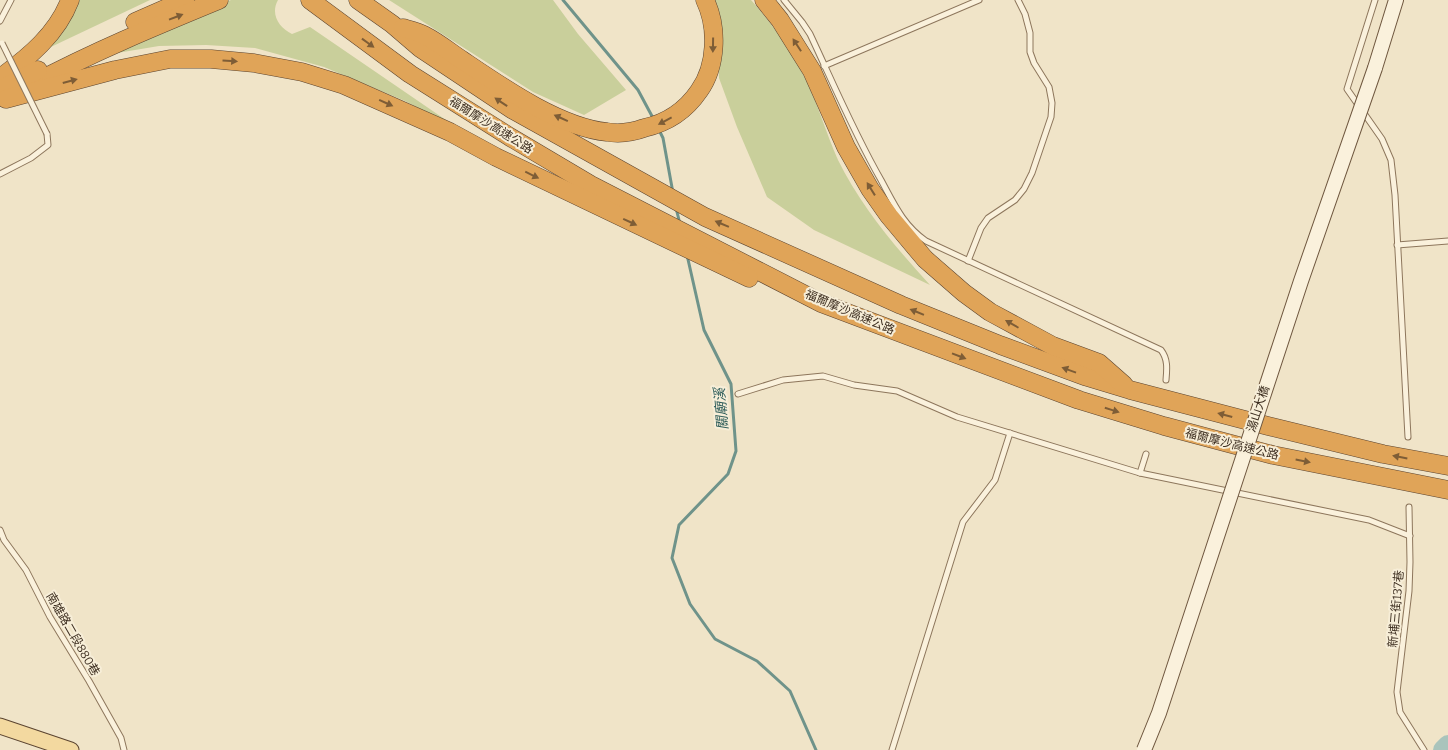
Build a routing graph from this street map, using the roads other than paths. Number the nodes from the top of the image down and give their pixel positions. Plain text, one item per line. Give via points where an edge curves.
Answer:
1 (11, 0) edge
2 (70, 0) edge
3 (185, 0) edge
4 (219, 0) edge
5 (310, 0) edge
6 (705, 0) edge
7 (764, 0) edge
8 (784, 0) edge
9 (979, 0) edge
10 (1018, 0) edge
11 (1375, 0) edge
12 (1396, 0) edge
13 (359, 1) edge
14 (0, 21) edge
15 (392, 24) junction
16 (1, 42) edge
17 (824, 66) junction
18 (0, 78) edge
19 (2, 97) edge
20 (0, 174) edge
21 (588, 193) junction
22 (1448, 241) edge
23 (1397, 245) junction
24 (968, 261) junction
25 (1166, 380) dead end
26 (1130, 390) junction
27 (738, 394) dead end
28 (1010, 433) junction
29 (1408, 437) dead end
30 (1146, 454) dead end
31 (1448, 466) edge
32 (1140, 473) junction
33 (1448, 490) edge
34 (1409, 507) dead end
35 (0, 530) edge
36 (1410, 536) junction
37 (0, 726) edge
38 (71, 750) edge
39 (124, 750) edge
40 (892, 750) edge
41 (1144, 750) edge
42 (1424, 750) edge

1 - 14 lane
2 - 18 highway via 48,37
3 - 19 highway via 79,48
19 -> 4 highway via 159,24
5 -> 21 highway, 福爾摩沙高速公路 via 410,74 510,137
6 -> 15 highway via 713,29 714,50 701,89 674,116 634,131 608,132 565,120 536,106 425,36
26 -> 7 highway via 1099,363 1053,346 990,312 925,259 870,189 846,146 812,71
8 - 17 lane via 810,34
9 - 17 lane
10 - 24 lane via 1030,33 1030,52 1049,87 1051,117 1024,189 1015,200 988,218
11 - 23 lane via 1347,89 1382,139 1391,160
12 - 41 street, 湯山大橋, bridge
13 - 15 highway, 福爾摩沙高速公路
26 -> 15 highway, 福爾摩沙高速公路 via 982,338 901,305 706,217 513,110 420,48
16 - 20 lane, bridge via 47,134 48,145
17 - 24 lane via 857,137 901,217 913,233
19 -> 21 highway via 170,59 254,63 302,72 344,85 450,132 496,157
21 -> 33 highway, 福爾摩沙高速公路 via 768,281 1079,400 1273,455
22 - 23 lane
23 - 29 lane
24 - 25 lane via 1161,350 1168,367
31 -> 26 highway, 福爾摩沙高速公路 via 1383,454
27 - 28 lane via 782,380 823,376 854,385 897,391 957,417
28 - 32 lane
28 - 40 lane via 995,480 963,522
30 - 32 lane
32 - 36 lane via 1369,520
34 - 36 lane, 新埔三街137巷
35 - 39 lane, 南雄路二段880巷 via 94,689 121,738
36 - 42 lane, 新埔三街137巷 via 1409,591 1397,692 1400,712
37 - 38 main road

